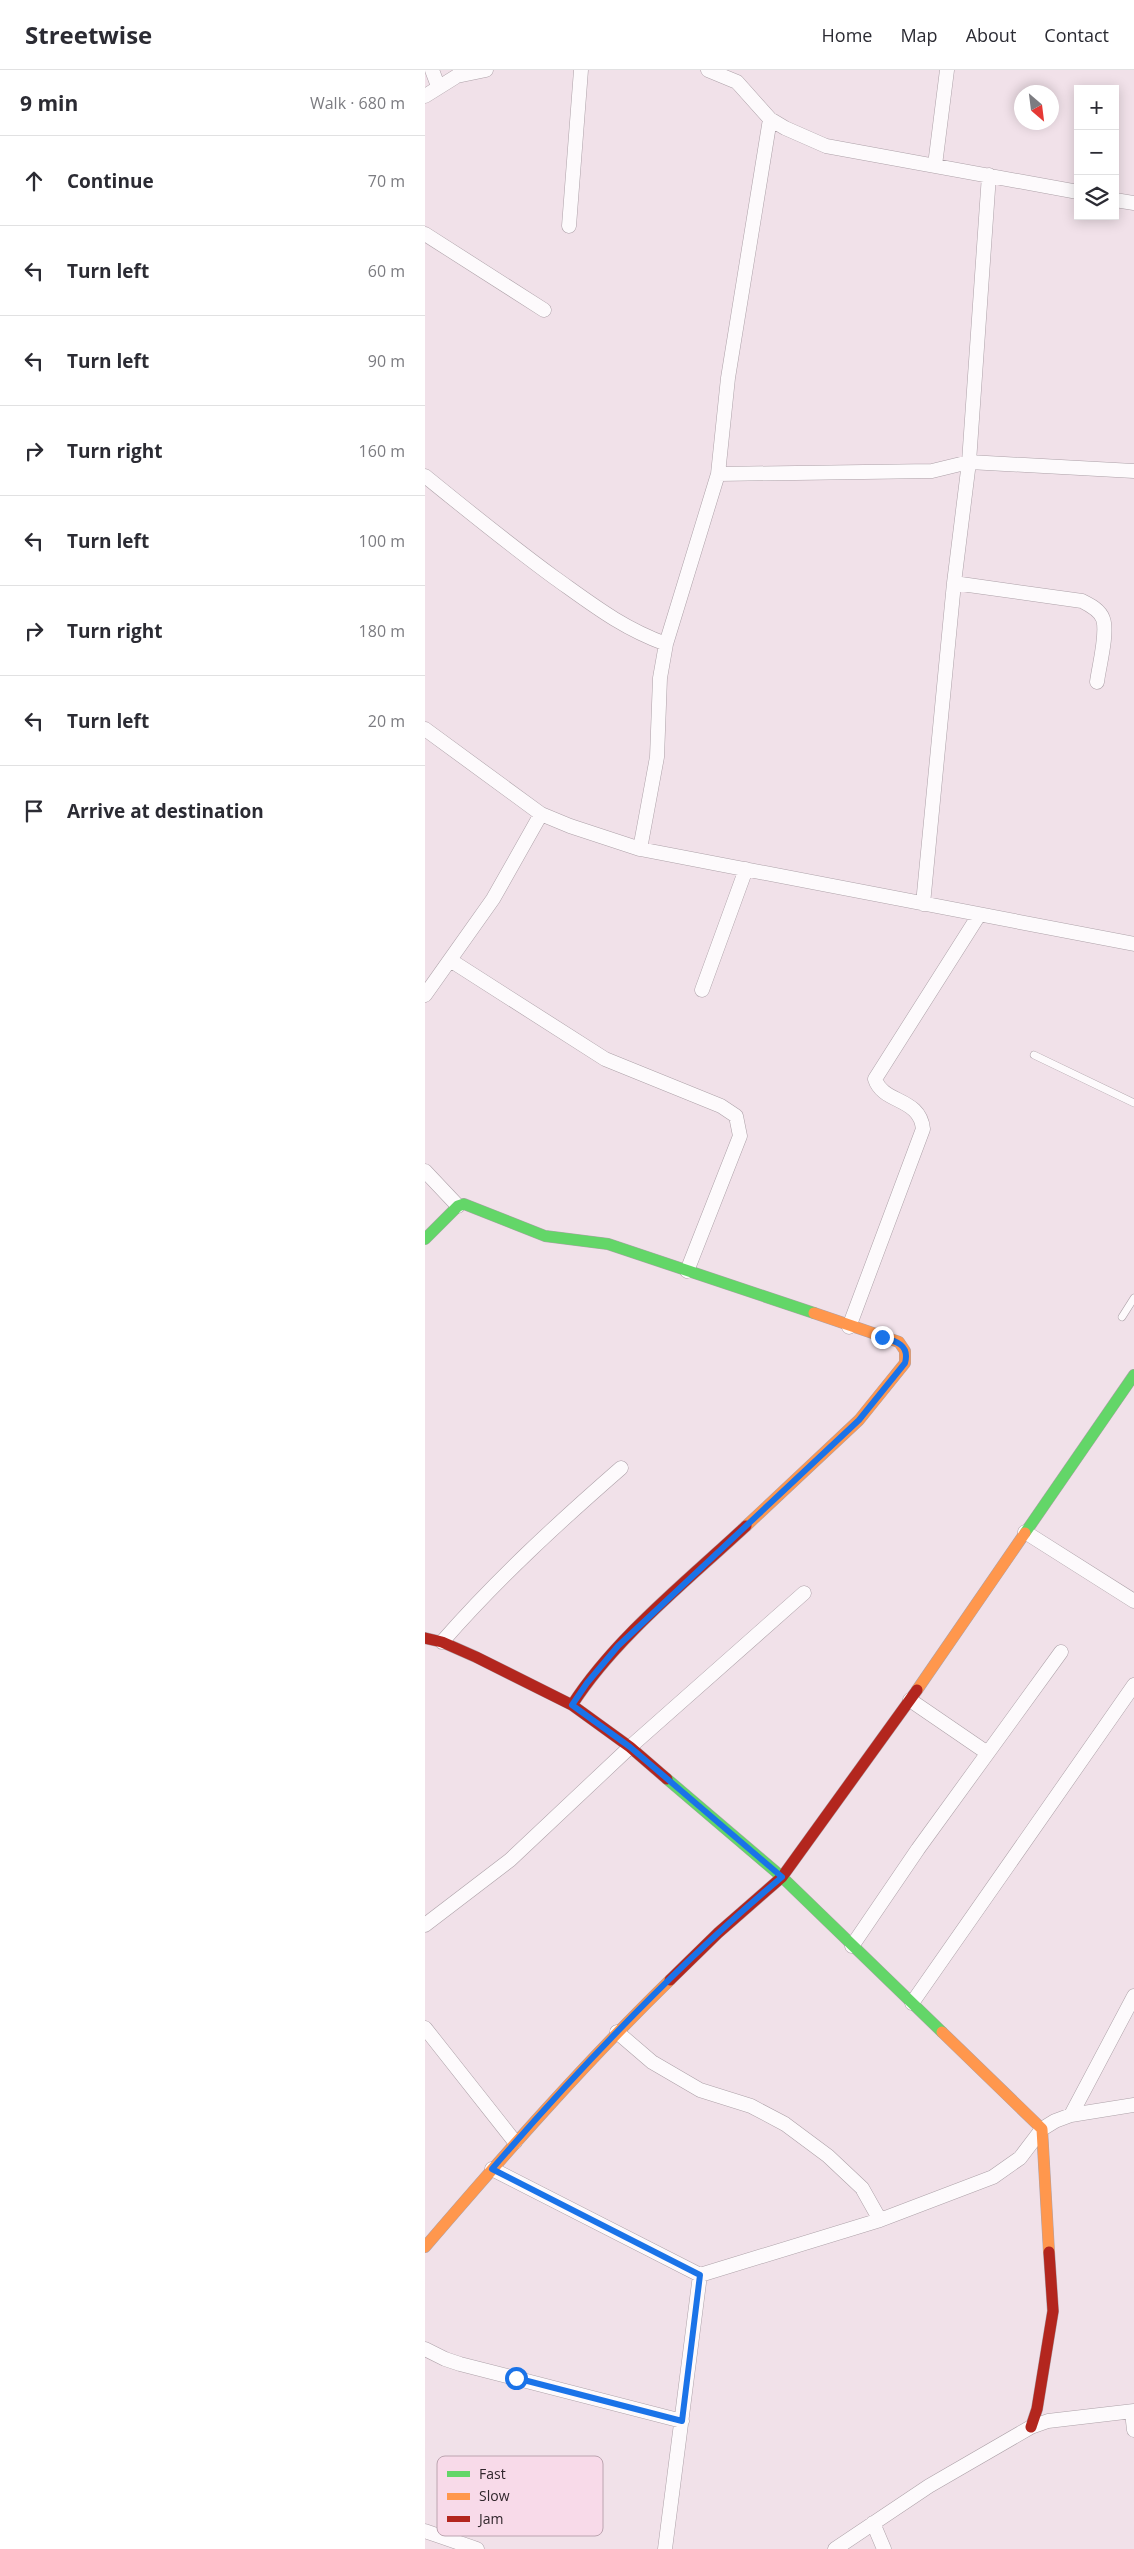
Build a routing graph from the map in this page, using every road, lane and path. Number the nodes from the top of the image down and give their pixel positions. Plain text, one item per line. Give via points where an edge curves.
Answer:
1 (432, 70) edge
2 (486, 70) edge
3 (581, 70) edge
4 (707, 70) edge
5 (947, 70) edge
6 (438, 86) junction
7 (425, 96) edge
8 (770, 119) junction
9 (935, 165) junction
10 (989, 175) junction
11 (1074, 191) edge
12 (1119, 201) edge
13 (1134, 204) edge
14 (569, 226) dead end
15 (425, 234) edge
16 (544, 310) dead end
17 (969, 462) junction
18 (1134, 471) edge
19 (718, 474) junction
20 (425, 476) edge
21 (954, 583) junction
22 (666, 644) junction
23 (1097, 682) dead end
24 (425, 729) edge
25 (541, 814) junction
26 (640, 849) junction
27 (746, 869) junction
28 (923, 904) junction
29 (979, 915) junction
30 (1134, 944) edge
31 (450, 960) junction
32 (702, 990) dead end
33 (425, 995) edge
34 (1035, 1055) dead end
35 (1134, 1103) edge
36 (425, 1171) edge
37 (458, 1206) junction
38 (425, 1239) edge
39 (687, 1271) junction
40 (1134, 1298) edge
41 (1122, 1317) dead end
42 (849, 1327) junction
43 (1134, 1375) edge
44 (621, 1468) dead end
45 (1025, 1532) junction
46 (804, 1593) dead end
47 (1134, 1601) edge
48 (425, 1638) edge
49 (442, 1642) junction
50 (1061, 1652) dead end
51 (1134, 1684) edge
52 (910, 1700) junction
53 (572, 1705) junction
54 (630, 1747) junction
55 (986, 1752) junction
56 (782, 1877) junction
57 (425, 1925) edge
58 (853, 1946) junction
59 (1134, 1996) edge
60 (912, 2003) junction
61 (425, 2028) edge
62 (617, 2032) junction
63 (1134, 2105) edge
64 (1071, 2114) junction
65 (1042, 2129) junction
66 (515, 2142) junction
67 (492, 2169) junction
68 (879, 2220) junction
69 (425, 2247) edge
70 (700, 2275) junction
71 (425, 2348) edge
72 (1133, 2412) edge
73 (682, 2421) junction
74 (1031, 2427) junction
75 (1134, 2430) edge
76 (873, 2523) junction
77 (425, 2531) edge
78 (437, 2535) edge
79 (439, 2536) edge
80 (477, 2549) edge
81 (665, 2549) edge
82 (835, 2549) edge
83 (884, 2549) edge

1 - 6 street
2 - 6 street via 457,76
3 - 14 street
4 - 8 street via 737,82
5 - 9 street
6 - 7 street
8 - 9 street via 825,146
8 - 19 street via 728,378
9 - 10 street
10 - 11 street
10 - 17 street
12 - 13 street
15 - 16 street
17 - 18 street
17 - 19 street via 931,470
17 - 21 street
19 - 22 street
20 - 22 street via 494,532 611,618 635,633
21 - 23 street via 1082,601 1095,608 1103,619 1104,632
21 - 28 street
22 - 26 street via 660,678 657,757
24 - 25 street
25 - 26 street
25 - 31 street via 493,899
26 - 27 street
27 - 28 street
27 - 32 street
28 - 29 street
29 - 30 street
29 - 42 street via 875,1079 880,1088 916,1111 922,1119 923,1129
31 - 33 street
31 - 39 street via 605,1060 721,1106 736,1116 740,1136
34 - 35 lane
36 - 37 street
37 - 38 street
37 - 39 street via 464,1204 545,1236 608,1244
39 - 42 street
40 - 41 lane
42 - 53 street via 899,1342 905,1348 905,1363 859,1420 618,1646
43 - 45 street
44 - 49 street via 529,1550
45 - 47 street
45 - 52 street
46 - 54 street
48 - 49 street
49 - 53 street
50 - 55 street
51 - 60 street
52 - 55 street
52 - 56 street
53 - 54 street
54 - 56 street
54 - 57 street via 510,1860
55 - 58 street
56 - 58 street
56 - 62 street via 718,1933
58 - 60 street
59 - 64 street
60 - 65 street
61 - 66 street
62 - 66 street
62 - 68 street via 652,2062 700,2090 751,2106 785,2124 828,2156 861,2188
63 - 64 street
64 - 65 street
65 - 68 street via 1020,2158 993,2177
65 - 74 street via 1053,2311 1037,2409
66 - 67 street
67 - 69 street
67 - 70 street
68 - 70 street
70 - 73 street
71 - 73 street via 460,2364
72 - 74 street via 1048,2421
72 - 75 street
73 - 81 street
74 - 76 street via 929,2486
76 - 82 street
76 - 83 street
77 - 78 street
79 - 80 street

